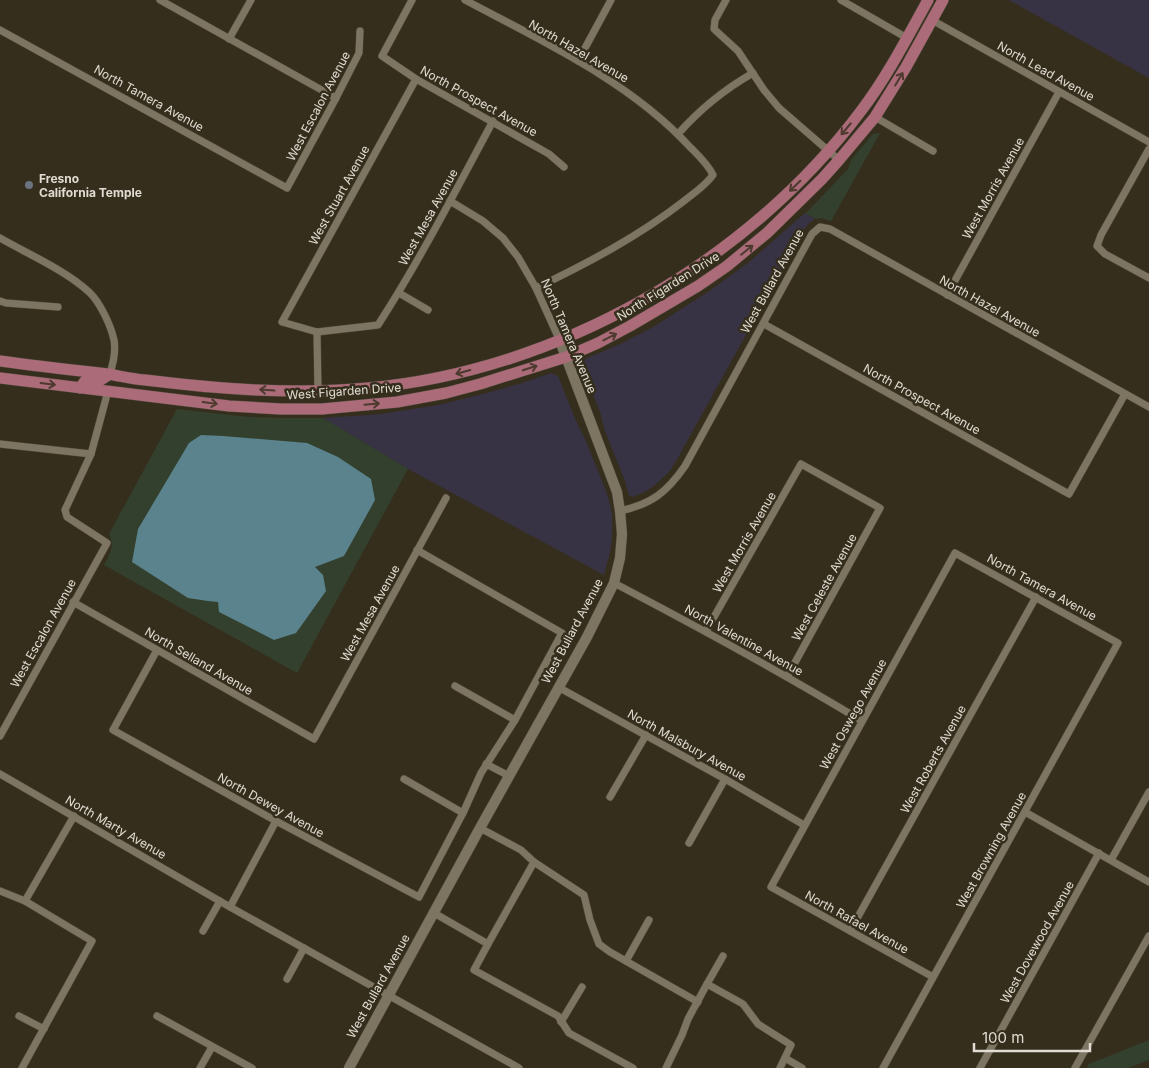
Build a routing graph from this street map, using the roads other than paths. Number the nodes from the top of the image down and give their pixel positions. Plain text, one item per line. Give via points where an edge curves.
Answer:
1 (160, 0) edge
2 (251, 0) edge
3 (412, 0) edge
4 (465, 0) edge
5 (611, 0) edge
6 (726, 0) edge
7 (841, 0) edge
8 (928, 0) edge
9 (943, 0) edge
10 (932, 20) junction
11 (0, 30) edge
12 (360, 31) dead end
13 (907, 38) junction
14 (229, 39) junction
15 (578, 61) junction
16 (753, 73) junction
17 (416, 79) junction
18 (881, 82) junction
19 (1059, 92) junction
20 (336, 98) junction
21 (875, 116) junction
22 (493, 121) junction
23 (678, 134) junction
24 (1149, 142) edge
25 (1149, 148) edge
26 (828, 150) junction
27 (933, 150) dead end
28 (839, 160) junction
29 (564, 167) dead end
30 (287, 188) joint
31 (450, 201) junction
32 (820, 227) joint
33 (0, 238) edge
34 (1149, 278) edge
35 (536, 288) junction
36 (399, 293) junction
37 (947, 295) junction
38 (0, 301) edge
39 (58, 307) dead end
40 (428, 310) dead end
41 (764, 324) junction
42 (317, 332) junction
43 (560, 341) junction
44 (566, 357) junction
45 (0, 361) edge
46 (110, 374) junction
47 (0, 378) edge
48 (144, 380) junction
49 (80, 388) junction
50 (318, 390) junction
51 (108, 391) junction
52 (1125, 394) junction
53 (1149, 407) edge
54 (0, 444) edge
55 (91, 454) junction
56 (801, 464) joint
57 (446, 498) dead end
58 (620, 511) junction
59 (417, 550) junction
60 (955, 553) joint
61 (614, 583) junction
62 (1036, 597) junction
63 (73, 602) junction
64 (706, 631) junction
65 (1118, 643) joint
66 (157, 650) junction
67 (788, 677) junction
68 (455, 686) dead end
69 (558, 687) junction
70 (515, 720) junction
71 (862, 721) junction
72 (646, 735) junction
73 (0, 736) edge
74 (314, 739) joint
75 (486, 764) junction
76 (0, 774) edge
77 (509, 776) junction
78 (404, 779) dead end
79 (725, 779) junction
80 (1149, 792) edge
81 (610, 797) dead end
82 (463, 812) junction
83 (1025, 812) junction
84 (74, 816) junction
85 (276, 821) junction
86 (804, 825) junction
87 (480, 828) junction
88 (689, 843) dead end
89 (1099, 853) junction
90 (1111, 860) junction
91 (534, 862) junction
92 (1149, 882) edge
93 (771, 886) joint
94 (0, 891) edge
95 (419, 897) joint
96 (25, 901) junction
97 (220, 901) junction
98 (230, 906) junction
99 (434, 912) junction
100 (649, 920) dead end
101 (850, 931) junction
102 (203, 932) dead end
103 (1149, 936) edge
104 (488, 944) junction
105 (304, 948) junction
106 (723, 956) dead end
107 (626, 961) junction
108 (933, 977) junction
109 (287, 979) dead end
110 (707, 984) junction
111 (582, 987) dead end
112 (388, 995) junction
113 (698, 1002) junction
114 (19, 1016) dead end
115 (157, 1016) dead end
116 (562, 1022) junction
117 (44, 1029) junction
118 (212, 1047) junction
119 (785, 1058) junction
120 (22, 1068) edge
121 (200, 1068) edge
122 (252, 1068) edge
123 (348, 1068) edge
124 (519, 1068) edge
125 (633, 1068) edge
126 (666, 1068) edge
127 (780, 1068) edge
128 (802, 1068) edge
129 (883, 1068) edge
130 (980, 1068) edge
131 (1075, 1068) edge

1 - 14 street
2 - 14 street
3 - 17 street, North Prospect Avenue via 382,56
4 - 15 street, North Hazel Avenue
5 - 15 street
6 - 16 street via 715,20 714,29 738,51
7 - 13 street
8 - 13 main road
9 - 10 main road
10 - 19 street, North Lead Avenue
21 -> 10 main road
11 - 30 street, North Tamera Avenue
12 - 20 street, West Escalon Avenue via 360,53
13 - 18 main road
14 - 20 street
15 - 23 street, North Hazel Avenue via 632,96
16 - 23 street via 711,101
16 - 26 street via 779,108
17 - 22 street, North Prospect Avenue
17 - 42 street, West Stuart Avenue via 282,322
18 - 21 main road via 882,91 874,106
18 -> 26 main road
19 - 24 street, North Lead Avenue
19 - 37 street, West Morris Avenue
20 - 30 street, West Escalon Avenue
21 - 27 street
21 - 28 main road
22 - 29 street, North Prospect Avenue via 549,154
22 - 31 street, West Mesa Avenue
23 - 35 street, North Hazel Avenue via 710,168 713,176 707,183 671,212 625,241
25 - 34 street via 1097,246 1105,254
26 - 28 street
26 -> 43 main road, North Figarden Drive via 771,209 737,238 638,304
44 -> 28 main road, North Figarden Drive via 630,326 727,266 767,233
31 - 35 street, North Tamera Avenue via 503,238
31 - 36 street, West Mesa Avenue
32 - 37 street, North Hazel Avenue via 830,228
32 - 41 street, West Bullard Avenue via 812,234
33 - 46 street via 71,278 91,294 107,318 114,340
35 - 43 street, North Tamera Avenue
36 - 40 street
36 - 42 street, West Mesa Avenue via 378,325
37 - 52 street, North Hazel Avenue
38 - 39 street
41 - 52 street, North Prospect Avenue via 1069,494
41 - 58 street, West Bullard Avenue via 674,482 647,503
42 - 50 street
43 - 44 street, North Tamera Avenue
43 -> 50 main road, West Figarden Drive via 456,374 408,384
51 -> 44 main road, West Figarden Drive via 229,406 322,409 397,402 446,393
44 - 58 street, North Tamera Avenue via 617,492
45 - 46 main road, West Figarden Drive
46 - 48 main road, West Figarden Drive
46 - 49 main road via 99,381 85,381
47 -> 49 main road, West Figarden Drive
50 -> 48 main road, West Figarden Drive via 275,391
48 - 51 main road via 116,384
49 - 51 main road, West Figarden Drive
51 - 55 street
52 - 53 street, North Hazel Avenue
54 - 55 street
55 - 63 street, West Escalon Avenue via 65,510 66,517 107,543
56 - 64 street, West Morris Avenue
56 - 67 street, West Celeste Avenue via 880,508
57 - 59 street, West Mesa Avenue
58 - 61 street, West Bullard Avenue via 622,534
59 - 70 street, West Bullard Avenue via 562,633
59 - 74 street, West Mesa Avenue
60 - 62 street, North Tamera Avenue
60 - 71 street, West Oswego Avenue
61 - 64 street, North Valentine Avenue
61 - 69 street, West Bullard Avenue
62 - 65 street, North Tamera Avenue
62 - 101 street, West Roberts Avenue
63 - 66 street, North Selland Avenue
63 - 73 street, West Escalon Avenue
64 - 67 street, North Valentine Avenue
65 - 83 street, West Browning Avenue
66 - 74 street, North Selland Avenue
66 - 85 street, North Dewey Avenue via 113,730
67 - 71 street, North Valentine Avenue
68 - 70 street
69 - 72 street, North Malsbury Avenue
69 - 77 street, West Bullard Avenue
70 - 75 street, West Bullard Avenue
71 - 86 street, West Oswego Avenue
72 - 79 street, North Malsbury Avenue
72 - 81 street
75 - 77 street
75 - 82 street, West Bullard Avenue
76 - 84 street, North Marty Avenue
77 - 87 street, West Bullard Avenue
78 - 82 street
79 - 86 street, North Malsbury Avenue
79 - 88 street
80 - 90 street
82 - 95 street, West Bullard Avenue
83 - 89 street
83 - 108 street, West Browning Avenue
84 - 96 street
84 - 97 street, North Marty Avenue
85 - 95 street, North Dewey Avenue
85 - 98 street
86 - 93 street, West Oswego Avenue
87 - 91 street via 521,850
87 - 99 street, West Bullard Avenue
89 - 90 street
89 - 130 street, West Dovewood Avenue
90 - 92 street
91 - 104 street
91 - 107 street via 584,895 599,944
93 - 101 street, North Rafael Avenue
94 - 96 street
96 - 117 street via 92,941
97 - 98 street, North Marty Avenue
97 - 102 street
98 - 105 street, North Marty Avenue
99 - 104 street
99 - 112 street, West Bullard Avenue
100 - 107 street
101 - 108 street, North Rafael Avenue
103 - 131 street
104 - 116 street via 474,970 558,1016
105 - 109 street
105 - 112 street, North Marty Avenue
106 - 110 street
107 - 113 street
108 - 129 street, West Browning Avenue
110 - 113 street
110 - 119 street via 743,1004 758,1024 791,1045
111 - 116 street
112 - 123 street, West Bullard Avenue
112 - 124 street, North Marty Avenue
113 - 126 street
114 - 117 street
115 - 118 street
116 - 125 street via 569,1032
117 - 120 street
118 - 121 street
118 - 122 street
119 - 127 street
119 - 128 street

